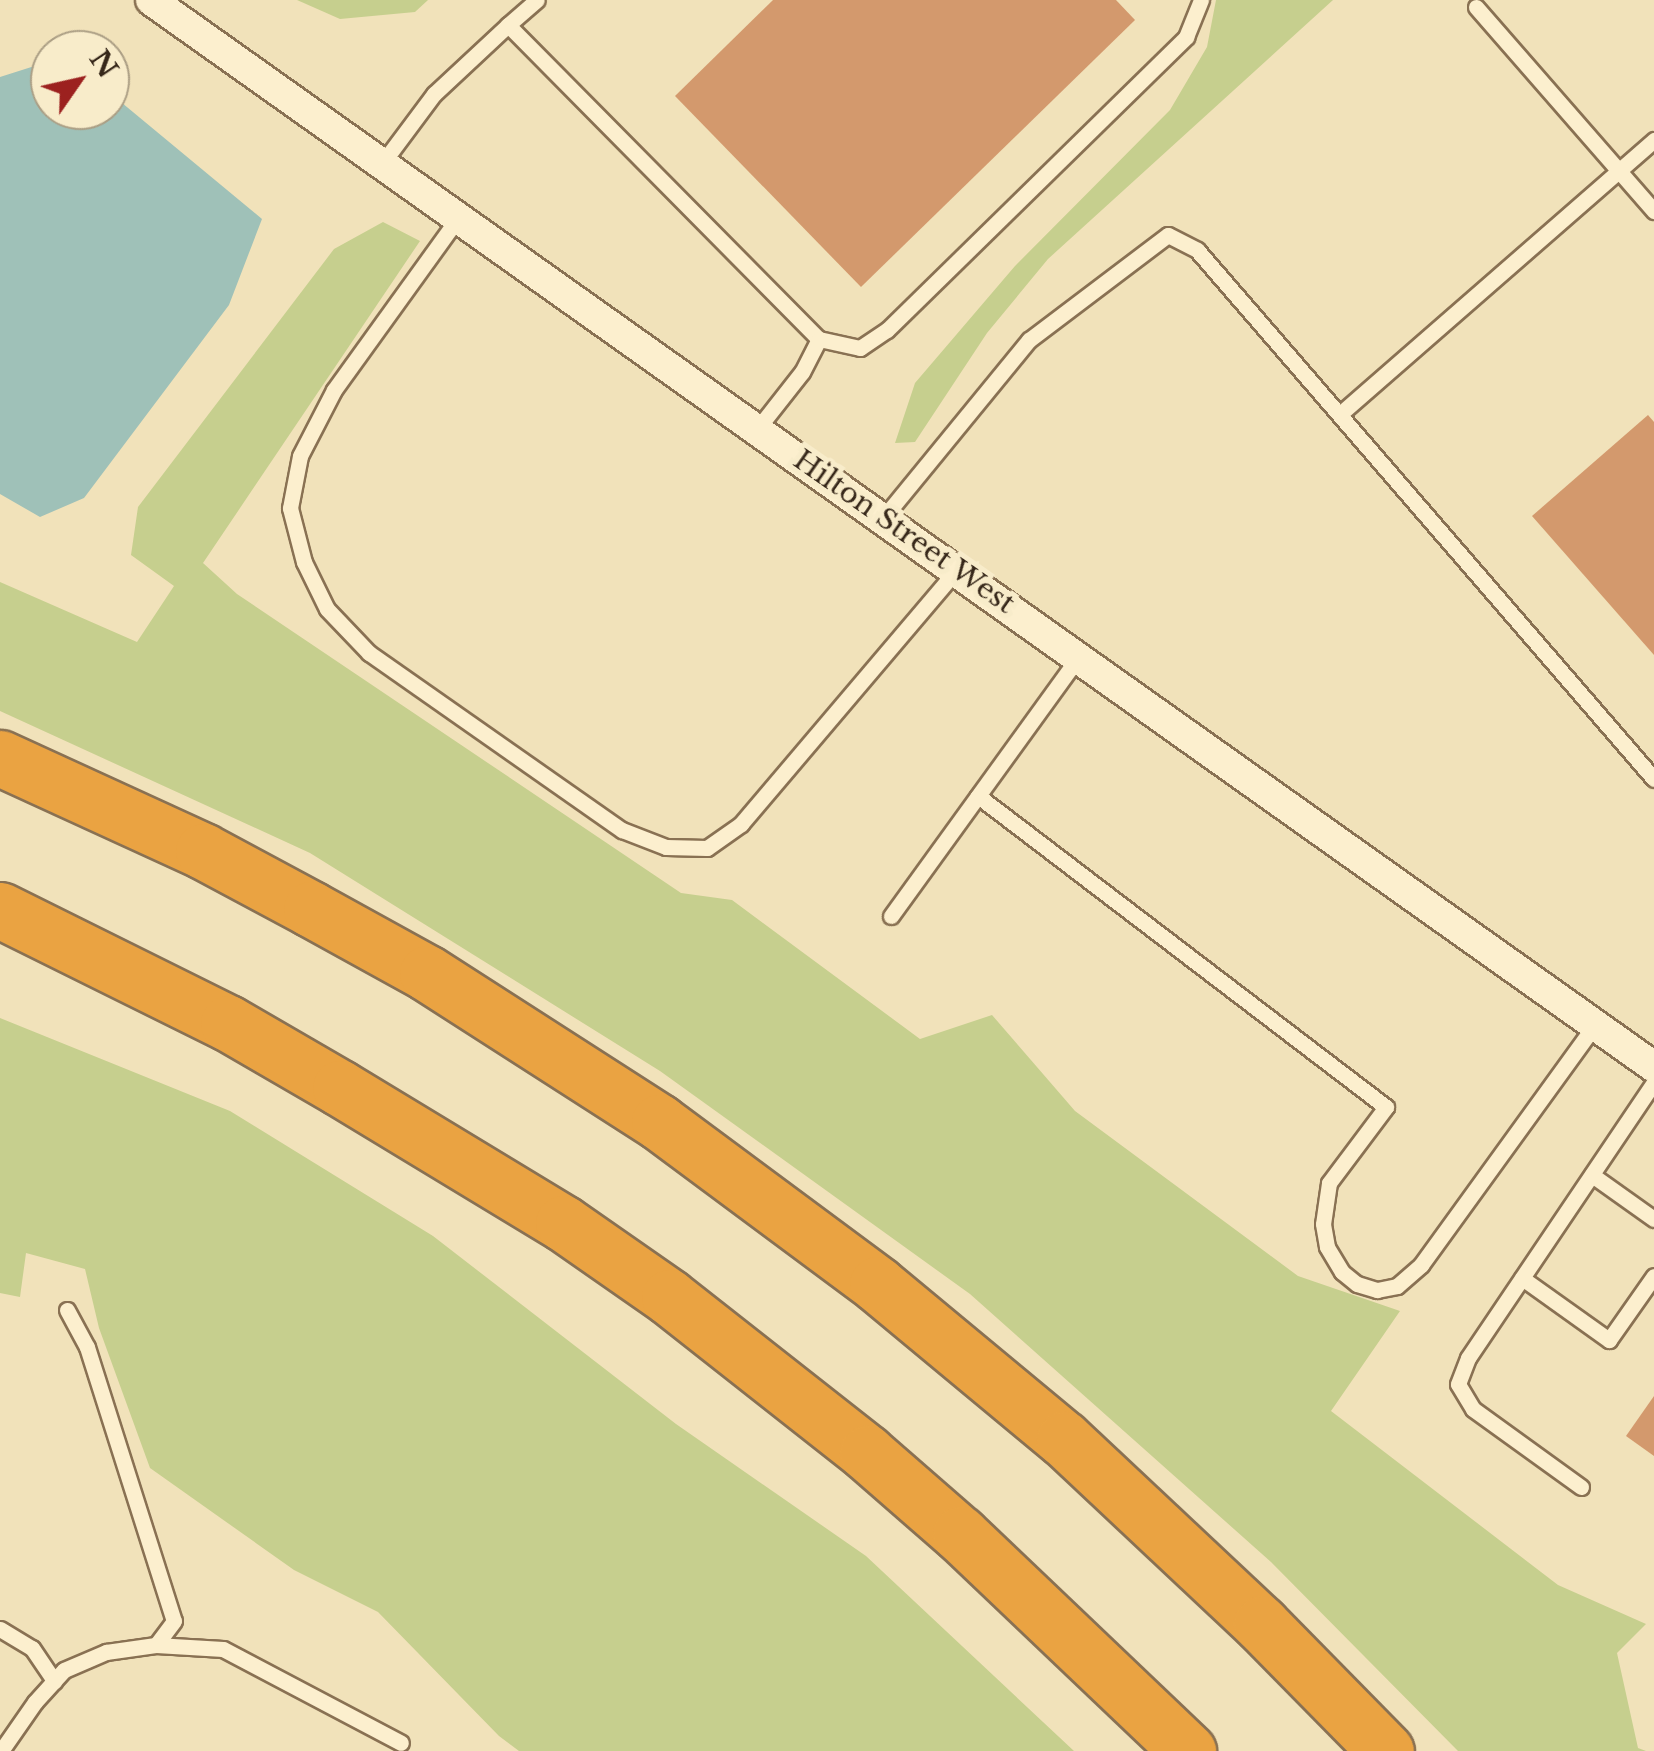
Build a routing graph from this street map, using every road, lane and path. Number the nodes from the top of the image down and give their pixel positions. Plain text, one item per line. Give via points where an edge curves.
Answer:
1 (151, 0) edge
2 (538, 0) edge
3 (1200, 0) edge
4 (1476, 7) dead end
5 (508, 26) junction
6 (1654, 140) edge
7 (381, 165) junction
8 (1619, 171) junction
9 (1654, 212) edge
10 (458, 218) junction
11 (819, 339) junction
12 (1340, 414) junction
13 (758, 428) junction
14 (884, 516) junction
15 (957, 569) junction
16 (1079, 656) junction
17 (0, 758) edge
18 (1654, 779) edge
19 (978, 796) junction
20 (0, 910) edge
21 (891, 916) dead end
22 (1595, 1025) junction
23 (1654, 1067) edge
24 (1654, 1082) edge
25 (1592, 1175) junction
26 (1654, 1219) edge
27 (1654, 1276) edge
28 (1522, 1278) junction
29 (67, 1310) dead end
30 (1581, 1487) dead end
31 (0, 1629) edge
32 (156, 1644) junction
33 (54, 1681) junction
34 (401, 1743) dead end
35 (3, 1748) edge
36 (1188, 1751) edge
37 (1386, 1751) edge

1 - 7 street, Hilton Street West
2 - 5 lane
3 - 11 lane via 1186,37 886,330 860,348
4 - 8 lane
5 - 7 lane via 434,94
5 - 11 lane
6 - 8 lane
7 - 10 street, Hilton Street West
8 - 9 lane
8 - 12 lane
10 - 13 street, Hilton Street West
10 - 15 lane via 334,390 300,456 290,508 304,562 327,609 369,653 622,830 666,848 707,848 740,824
11 - 13 lane
12 - 14 lane via 1198,250 1168,235 1029,340
12 - 18 lane
13 - 14 street, Hilton Street West
14 - 15 street, Hilton Street West
15 - 16 street, Hilton Street West
16 - 19 lane
16 - 22 street, Hilton Street West
17 - 37 highway via 203,851 328,918 528,1035 659,1122 877,1284 1064,1439
19 - 21 lane
19 - 22 lane via 1386,1107 1329,1183 1322,1224 1342,1272 1358,1284 1377,1290 1397,1286 1421,1265
20 - 36 highway via 308,1069 563,1223 669,1297 934,1511
22 - 23 street, Hilton Street West
24 - 25 lane
25 - 26 lane
25 - 28 lane
27 - 28 lane via 1610,1340
28 - 30 lane via 1458,1384 1473,1409
29 - 32 lane via 86,1347 174,1621
31 - 33 lane via 32,1648
32 - 33 lane via 106,1652
32 - 34 lane via 223,1649
33 - 35 lane

